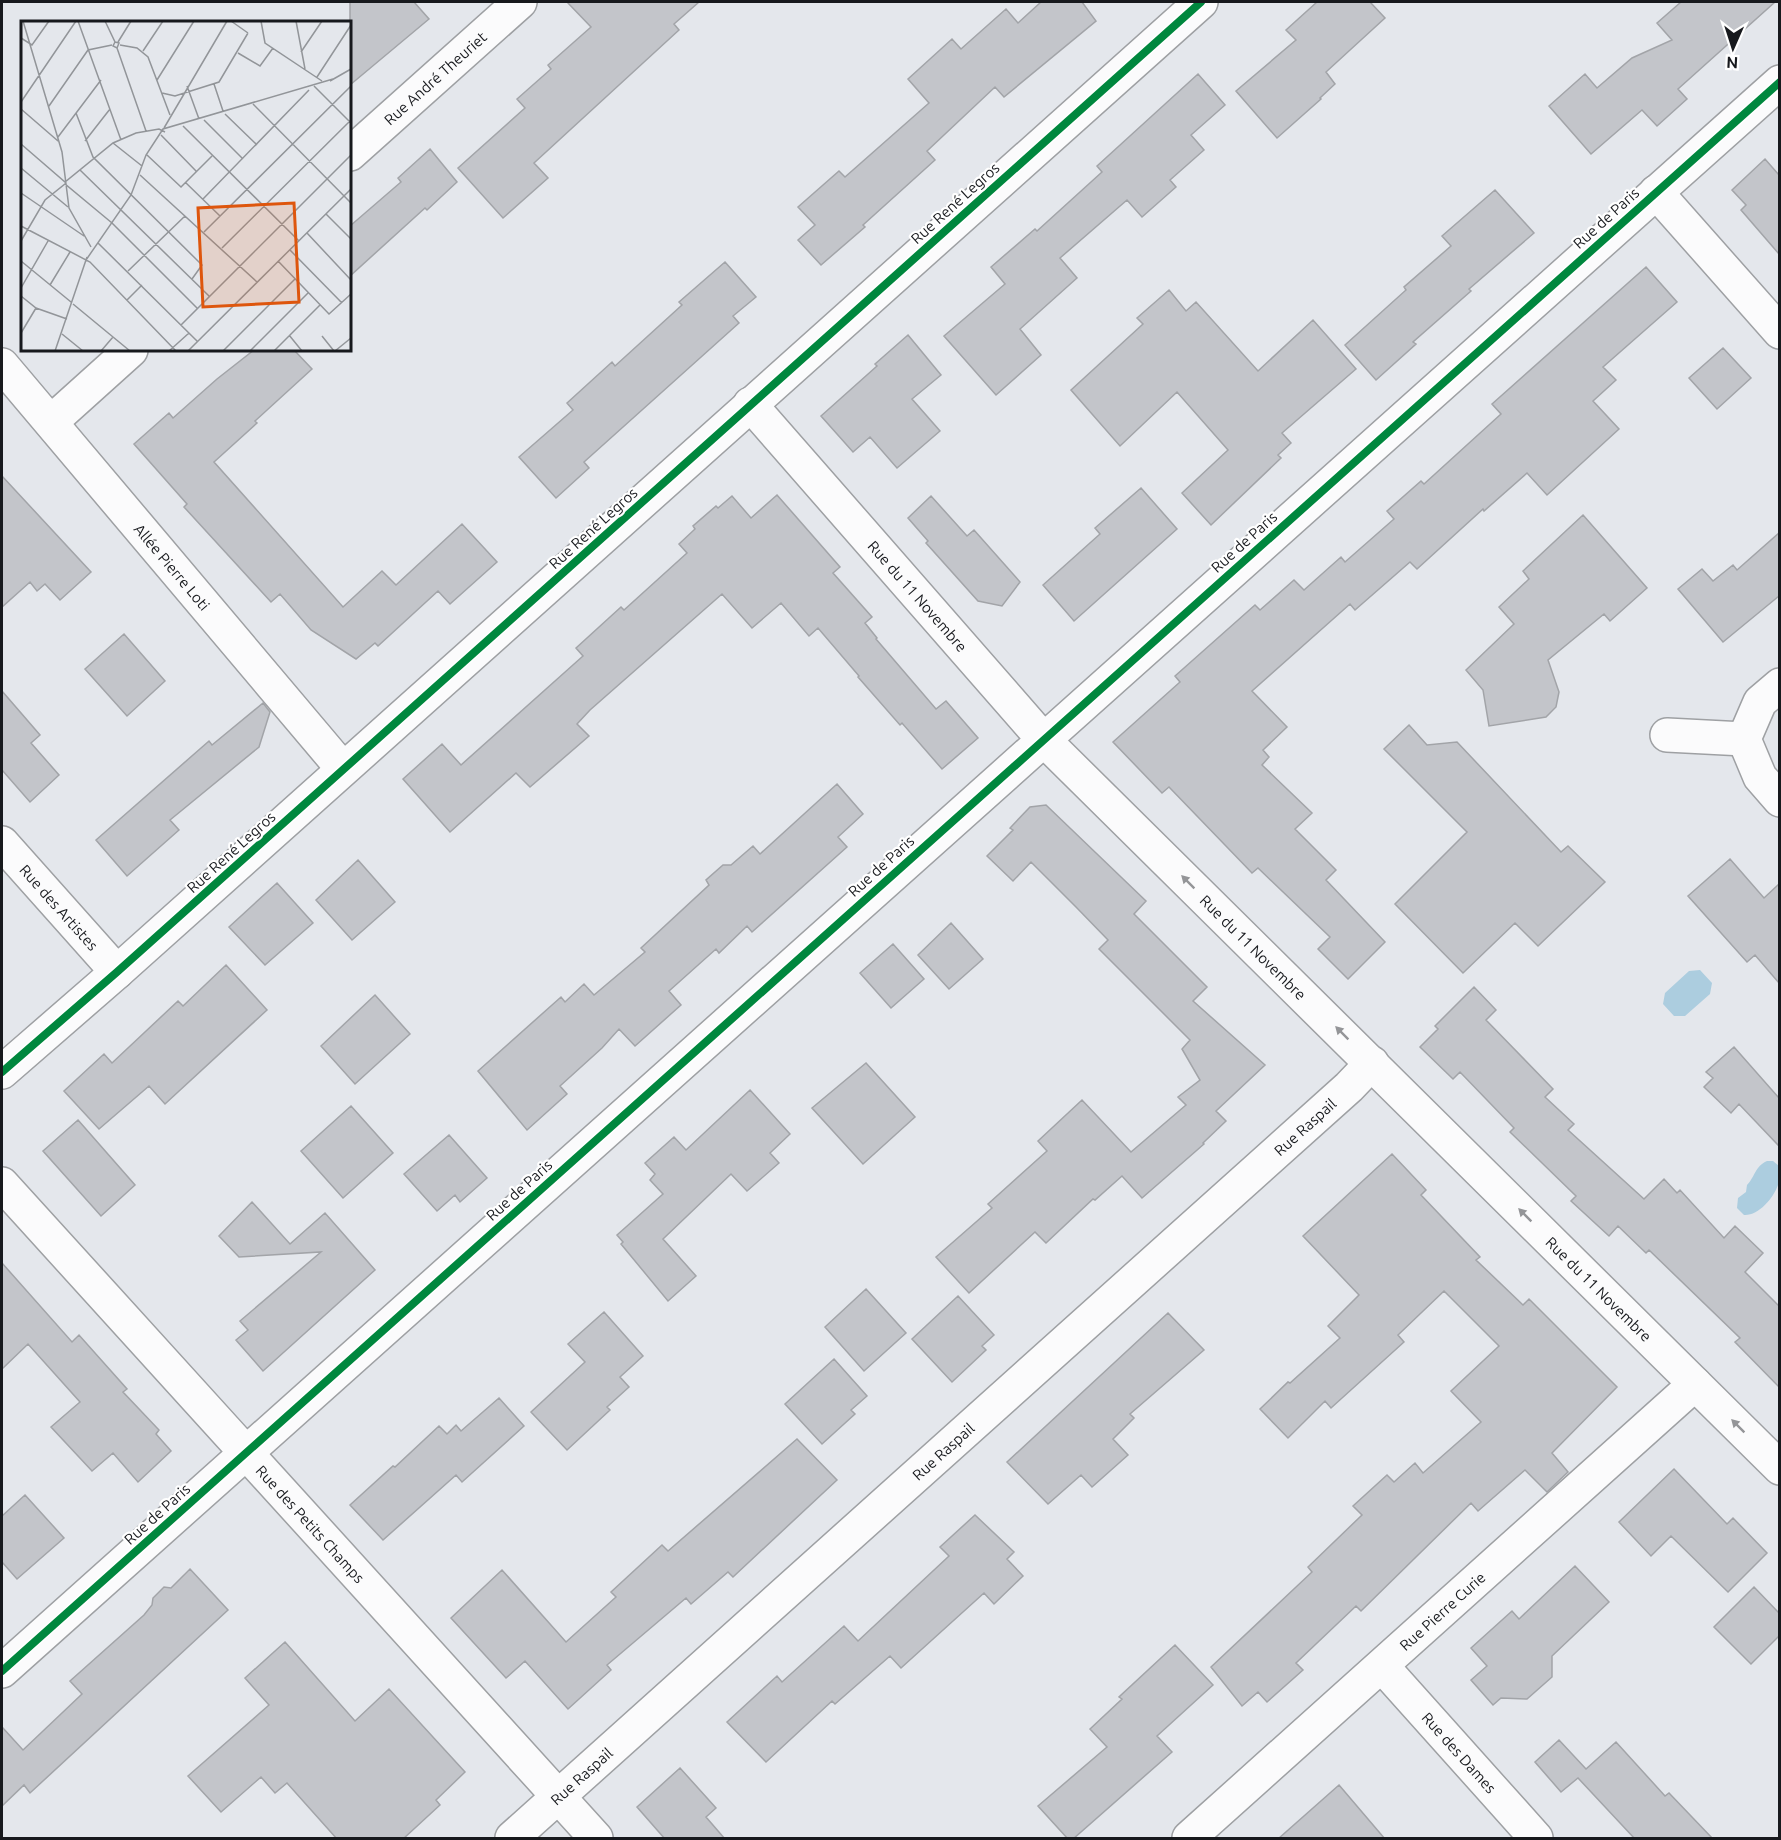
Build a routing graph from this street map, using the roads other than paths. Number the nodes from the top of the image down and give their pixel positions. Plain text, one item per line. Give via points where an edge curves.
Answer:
1 (520, 2) edge
2 (1201, 2) edge
3 (1779, 82) edge
4 (351, 153) edge
5 (1656, 192) junction
6 (1779, 332) edge
7 (130, 351) edge
8 (2, 365) edge
9 (750, 404) junction
10 (51, 422) junction
11 (1779, 685) edge
12 (1667, 735) dead end
13 (1043, 739) junction
14 (1744, 739) junction
15 (343, 769) junction
16 (1779, 800) edge
17 (2, 843) edge
18 (117, 972) junction
19 (1372, 1063) junction
20 (2, 1072) edge
21 (2, 1184) edge
22 (1695, 1384) junction
23 (246, 1453) junction
24 (1779, 1468) edge
25 (1382, 1666) junction
26 (2, 1671) edge
27 (558, 1797) junction
28 (512, 1839) edge
29 (596, 1839) edge
30 (1189, 1839) edge
31 (1536, 1839) edge

1 - 4 street, Rue André Theuriet
2 - 9 street, Rue René Legros
3 - 5 street, Rue de Paris
5 - 6 street
5 - 13 street, Rue de Paris
7 - 10 street
8 - 10 street, Allée Pierre Loti
9 - 13 street, Rue du 11 Novembre
9 - 15 street, Rue René Legros
10 - 15 street, Allée Pierre Loti
11 - 14 street via 1760,702
12 - 14 street
19 -> 13 street, Rue du 11 Novembre
13 - 23 street, Rue de Paris
14 - 16 street via 1760,777
15 - 18 street, Rue René Legros
17 - 18 street, Rue des Artistes
18 - 20 street, Rue René Legros
22 -> 19 street, Rue du 11 Novembre
19 - 27 street, Rue Raspail
21 - 23 street, Rue des Petits Champs
24 -> 22 street, Rue du 11 Novembre
22 - 25 street, Rue Pierre Curie
23 - 26 street, Rue de Paris
23 - 27 street, Rue des Petits Champs
25 - 30 street, Rue Pierre Curie
25 - 31 street, Rue des Dames
27 - 28 street, Rue Raspail
27 - 29 street, Rue des Petits Champs

